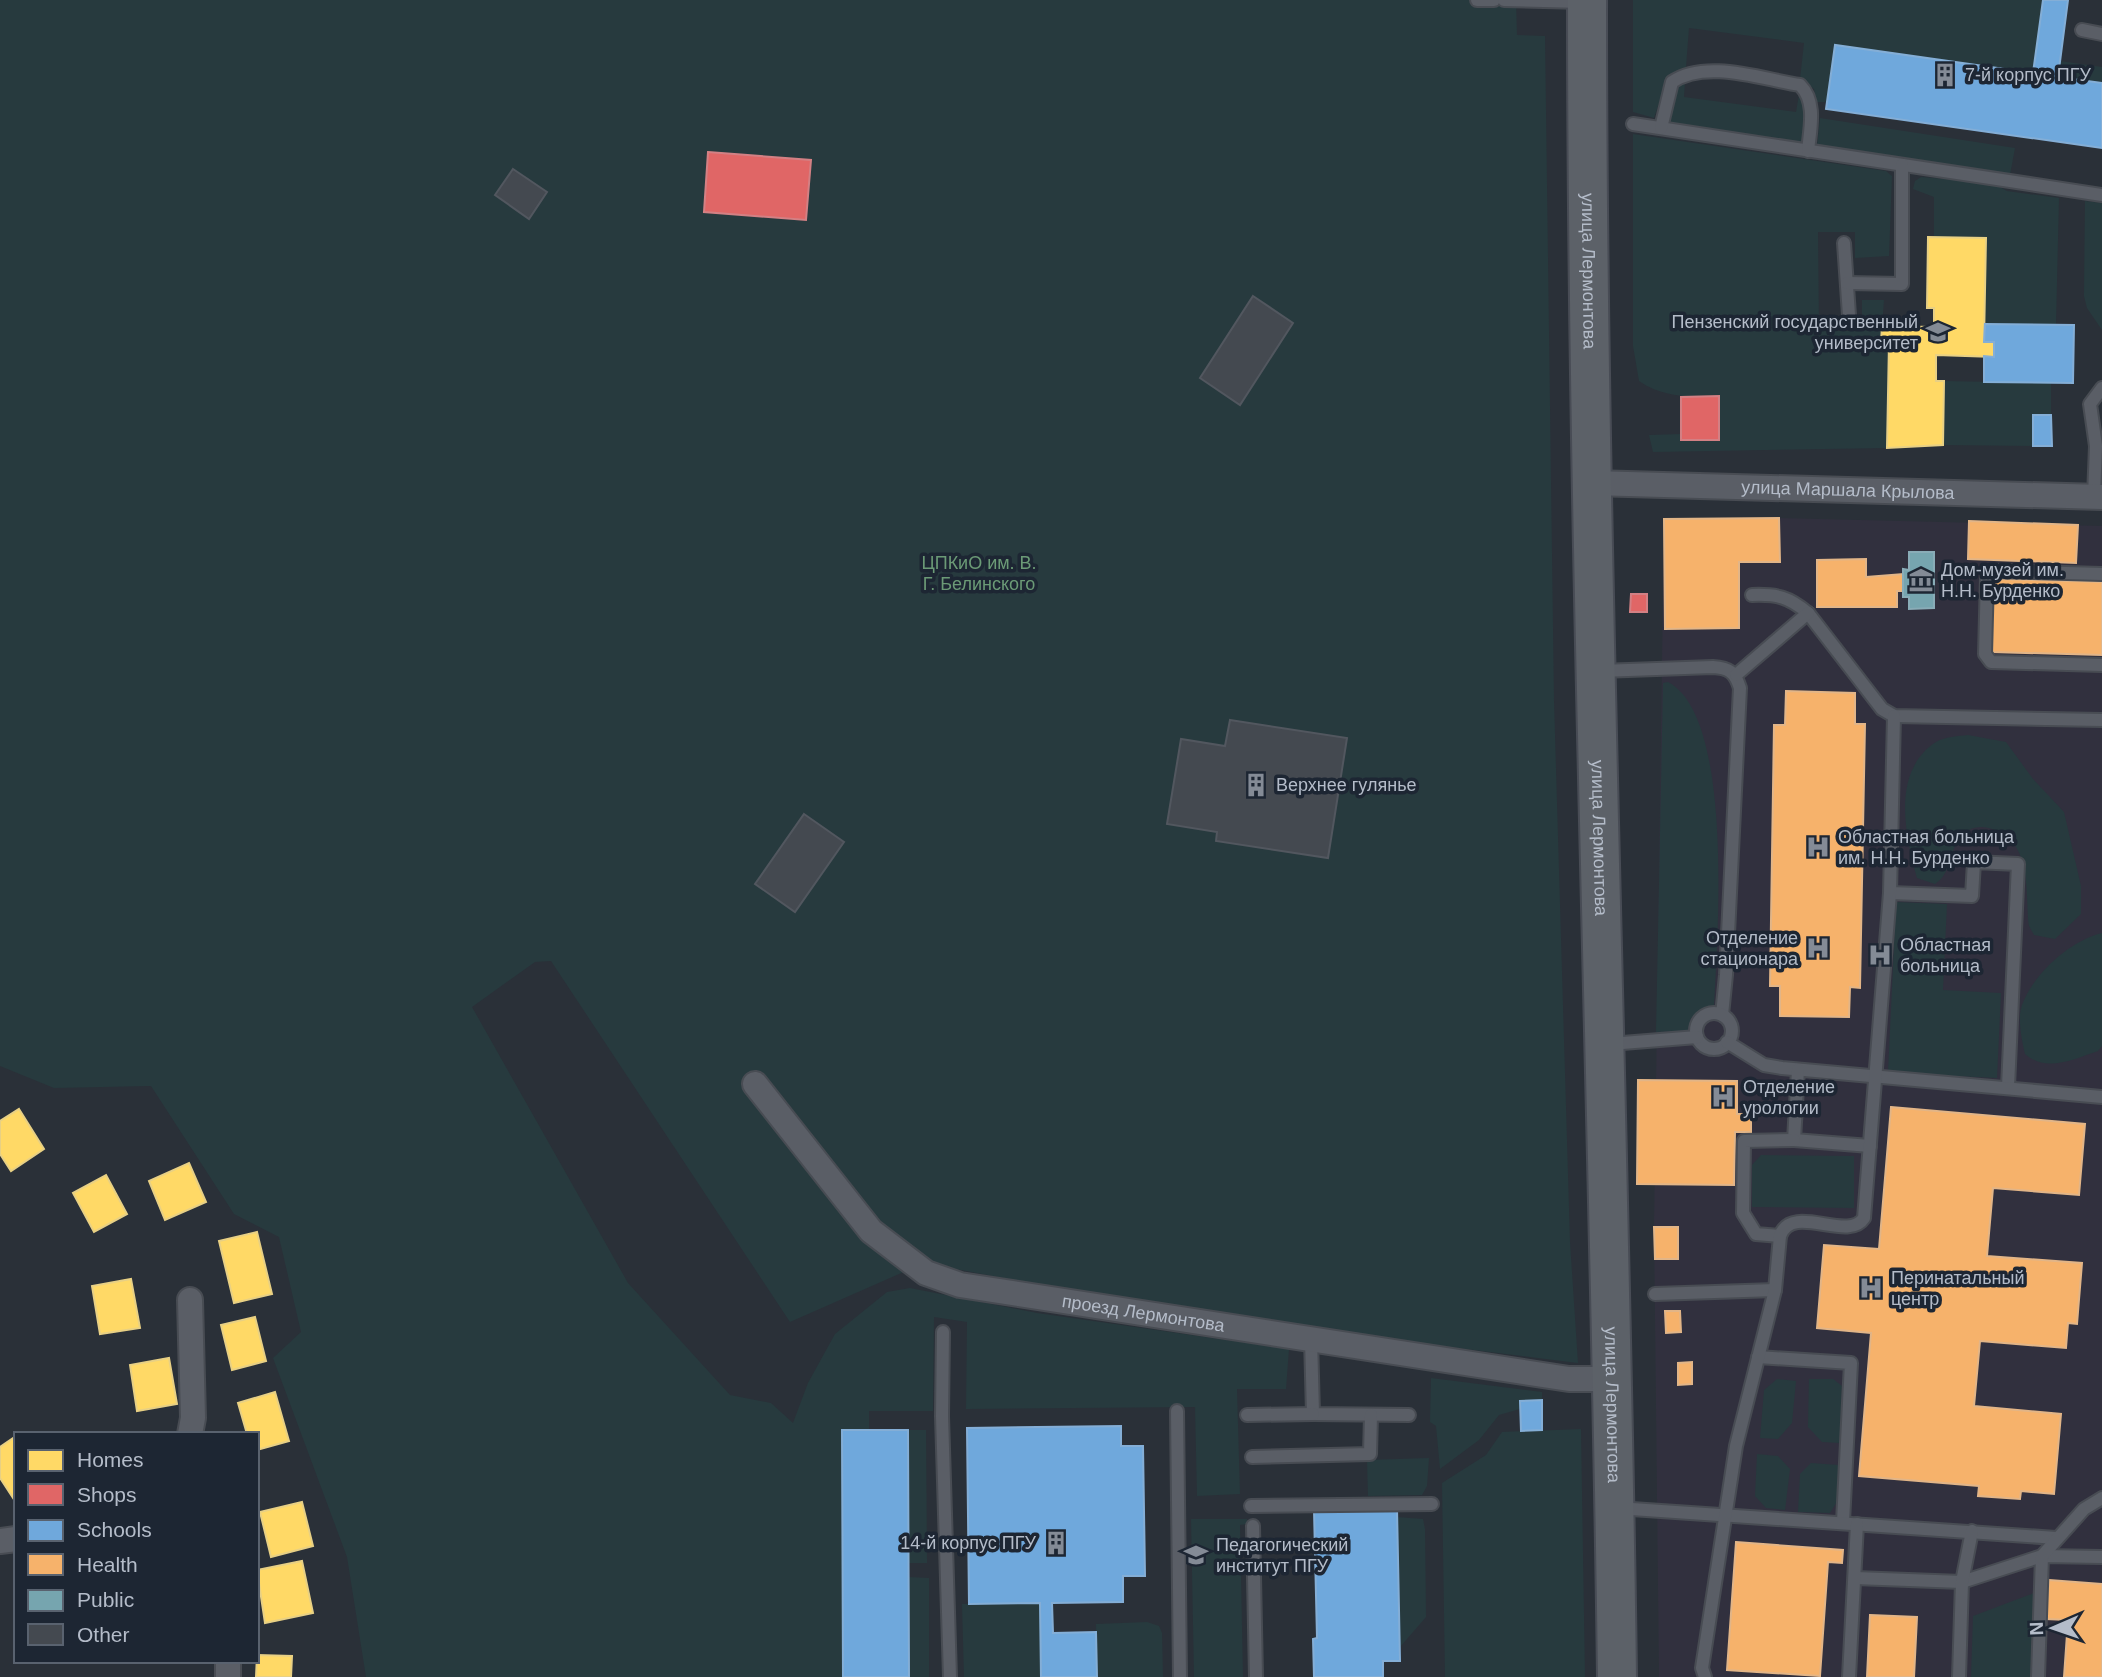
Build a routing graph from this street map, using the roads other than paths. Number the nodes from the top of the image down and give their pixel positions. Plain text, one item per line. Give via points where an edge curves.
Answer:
1 (1477, 0) edge
2 (1494, 0) edge
3 (1504, 0) edge
4 (1587, 1) edge
5 (2082, 30) dead end
6 (2102, 34) edge
7 (1633, 124) dead end
8 (1661, 128) junction
9 (1808, 151) junction
10 (1902, 165) junction
11 (2102, 195) edge
12 (1844, 243) dead end
13 (1847, 283) junction
14 (1849, 315) dead end
15 (2102, 388) edge
16 (1592, 483) junction
17 (2098, 497) edge
18 (2102, 574) edge
19 (1752, 595) dead end
20 (1808, 613) junction
21 (2102, 665) edge
22 (1595, 671) junction
23 (1736, 675) junction
24 (1894, 716) junction
25 (2102, 720) edge
26 (1890, 892) junction
27 (1722, 1015) junction
28 (1697, 1037) junction
29 (1727, 1042) junction
30 (1602, 1045) junction
31 (1798, 1070) junction
32 (1875, 1077) junction
33 (755, 1084) dead end
34 (2008, 1087) junction
35 (2102, 1097) edge
36 (1794, 1140) junction
37 (1870, 1146) junction
38 (1780, 1236) junction
39 (1775, 1290) junction
40 (1655, 1294) dead end
41 (190, 1300) dead end
42 (943, 1332) dead end
43 (1311, 1338) junction
44 (1758, 1357) junction
45 (1614, 1379) junction
46 (1177, 1411) dead end
47 (1313, 1414) junction
48 (1247, 1415) dead end
49 (1371, 1415) junction
50 (1409, 1415) dead end
51 (190, 1432) edge
52 (1252, 1457) dead end
53 (2102, 1485) edge
54 (2102, 1498) edge
55 (1432, 1504) dead end
56 (1251, 1506) dead end
57 (1615, 1508) junction
58 (1725, 1513) junction
59 (1843, 1522) junction
60 (1857, 1524) junction
61 (1253, 1527) dead end
62 (1972, 1531) junction
63 (2056, 1538) junction
64 (2042, 1556) junction
65 (2102, 1557) edge
66 (1855, 1577) junction
67 (1962, 1582) junction
68 (950, 1677) edge
69 (1180, 1677) edge
70 (1256, 1677) edge
71 (1617, 1677) edge
72 (1705, 1677) edge
73 (1849, 1677) edge
74 (1959, 1677) edge
75 (2038, 1677) edge

1 - 2 lane
3 - 4 lane
4 - 16 main road, улица Лермонтова
5 - 6 lane
7 - 8 lane
8 - 9 lane
8 - 9 lane via 1672,82 1686,73 1731,74 1800,85 1807,92 1811,112
9 - 10 lane
10 - 11 lane
10 - 13 lane via 1902,284
12 - 13 lane
13 - 14 lane
15 - 17 lane via 2090,404
16 - 17 street, улица Маршала Крылова
16 - 22 main road, улица Лермонтова
18 - 21 lane via 1994,572 1987,577 1985,654 1991,662
19 - 20 lane via 1786,596
20 - 23 lane
20 - 24 lane via 1882,709
22 - 23 lane via 1713,667
22 - 30 main road, улица Лермонтова
23 - 27 lane via 1739,702
24 - 25 lane
24 - 26 lane
26 - 32 lane
26 - 34 lane via 1972,897 1974,862 2018,864
27 - 28 lane via 1704,1016 1697,1025
27 - 29 lane via 1731,1027
28 - 29 lane via 1709,1048
28 - 30 lane
29 - 31 lane via 1764,1065
30 - 45 main road, улица Лермонтова via 1616,1295
31 - 32 lane
31 - 36 lane
32 - 34 lane
32 - 37 lane
33 - 43 street, проезд Лермонтова via 871,1231 934,1276 960,1285
34 - 35 lane
36 - 37 lane
36 - 38 lane via 1744,1141 1743,1213 1756,1234
37 - 38 lane via 1861,1223 1794,1222
38 - 39 lane
39 - 40 lane
39 - 44 lane
41 - 51 street
42 - 68 lane
43 - 45 street, проезд Лермонтова via 1569,1379
43 - 47 lane
44 - 58 lane
44 - 59 lane via 1851,1363
45 - 57 main road, улица Лермонтова
46 - 69 lane
47 - 48 lane
47 - 49 lane
49 - 50 lane
49 - 52 lane via 1370,1454
53 - 54 lane
54 - 63 lane via 2084,1509
55 - 56 lane
57 - 58 lane
57 - 71 main road, улица Лермонтова
58 - 59 lane
58 - 72 lane via 1702,1668
59 - 60 lane
60 - 62 lane
60 - 66 lane
61 - 70 lane
62 - 63 lane
62 - 67 lane
63 - 64 lane
64 - 65 lane
64 - 67 lane
64 - 75 lane
66 - 67 lane
66 - 73 lane
67 - 74 lane

